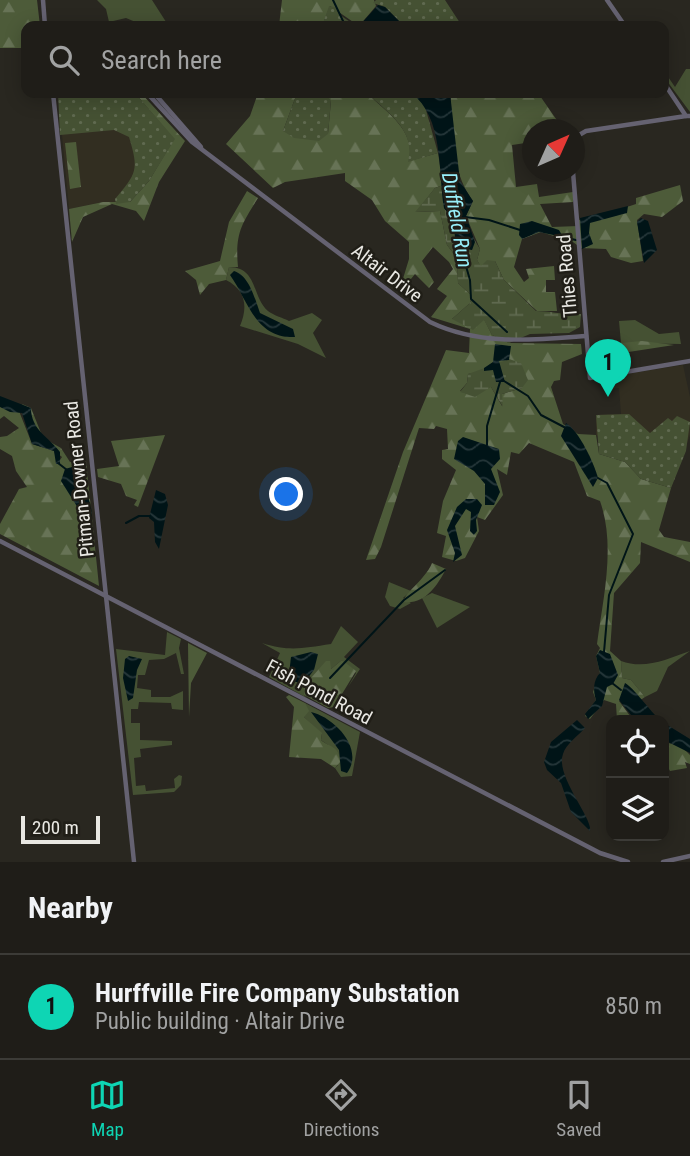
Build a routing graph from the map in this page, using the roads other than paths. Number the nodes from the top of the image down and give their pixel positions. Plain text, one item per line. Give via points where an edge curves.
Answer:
1 (43, 0) edge
2 (607, 0) edge
3 (45, 21) edge
4 (622, 21) edge
5 (669, 90) edge
6 (53, 98) edge
7 (151, 98) edge
8 (158, 98) edge
9 (688, 116) edge
10 (585, 132) edge
11 (202, 148) junction
12 (574, 182) edge
13 (586, 336) junction
14 (690, 361) edge
15 (0, 541) edge
16 (105, 582) junction
17 (95, 590) junction
18 (106, 596) junction
19 (118, 603) junction
20 (107, 609) junction
21 (690, 856) edge
22 (134, 862) edge
23 (628, 862) edge
24 (663, 862) edge

1 - 3 street
2 - 4 street
5 - 9 street
6 - 16 street, Pitman-Downer Road
7 - 11 street, Altair Drive
8 - 11 street, Altair Drive
9 - 10 street
11 - 13 street, Altair Drive via 430,322 488,340
12 - 13 street, Thies Road
13 - 14 street, Thies Road via 590,378
15 - 17 street, Fish Pond Road
16 - 17 street
16 - 18 street, Pitman-Downer Road
17 - 18 street, Fish Pond Road
18 - 19 street, Fish Pond Road
18 - 20 street, Pitman-Downer Road
19 - 20 street
19 - 23 street, Fish Pond Road via 600,853
20 - 22 street, Pitman-Downer Road
21 - 24 street

